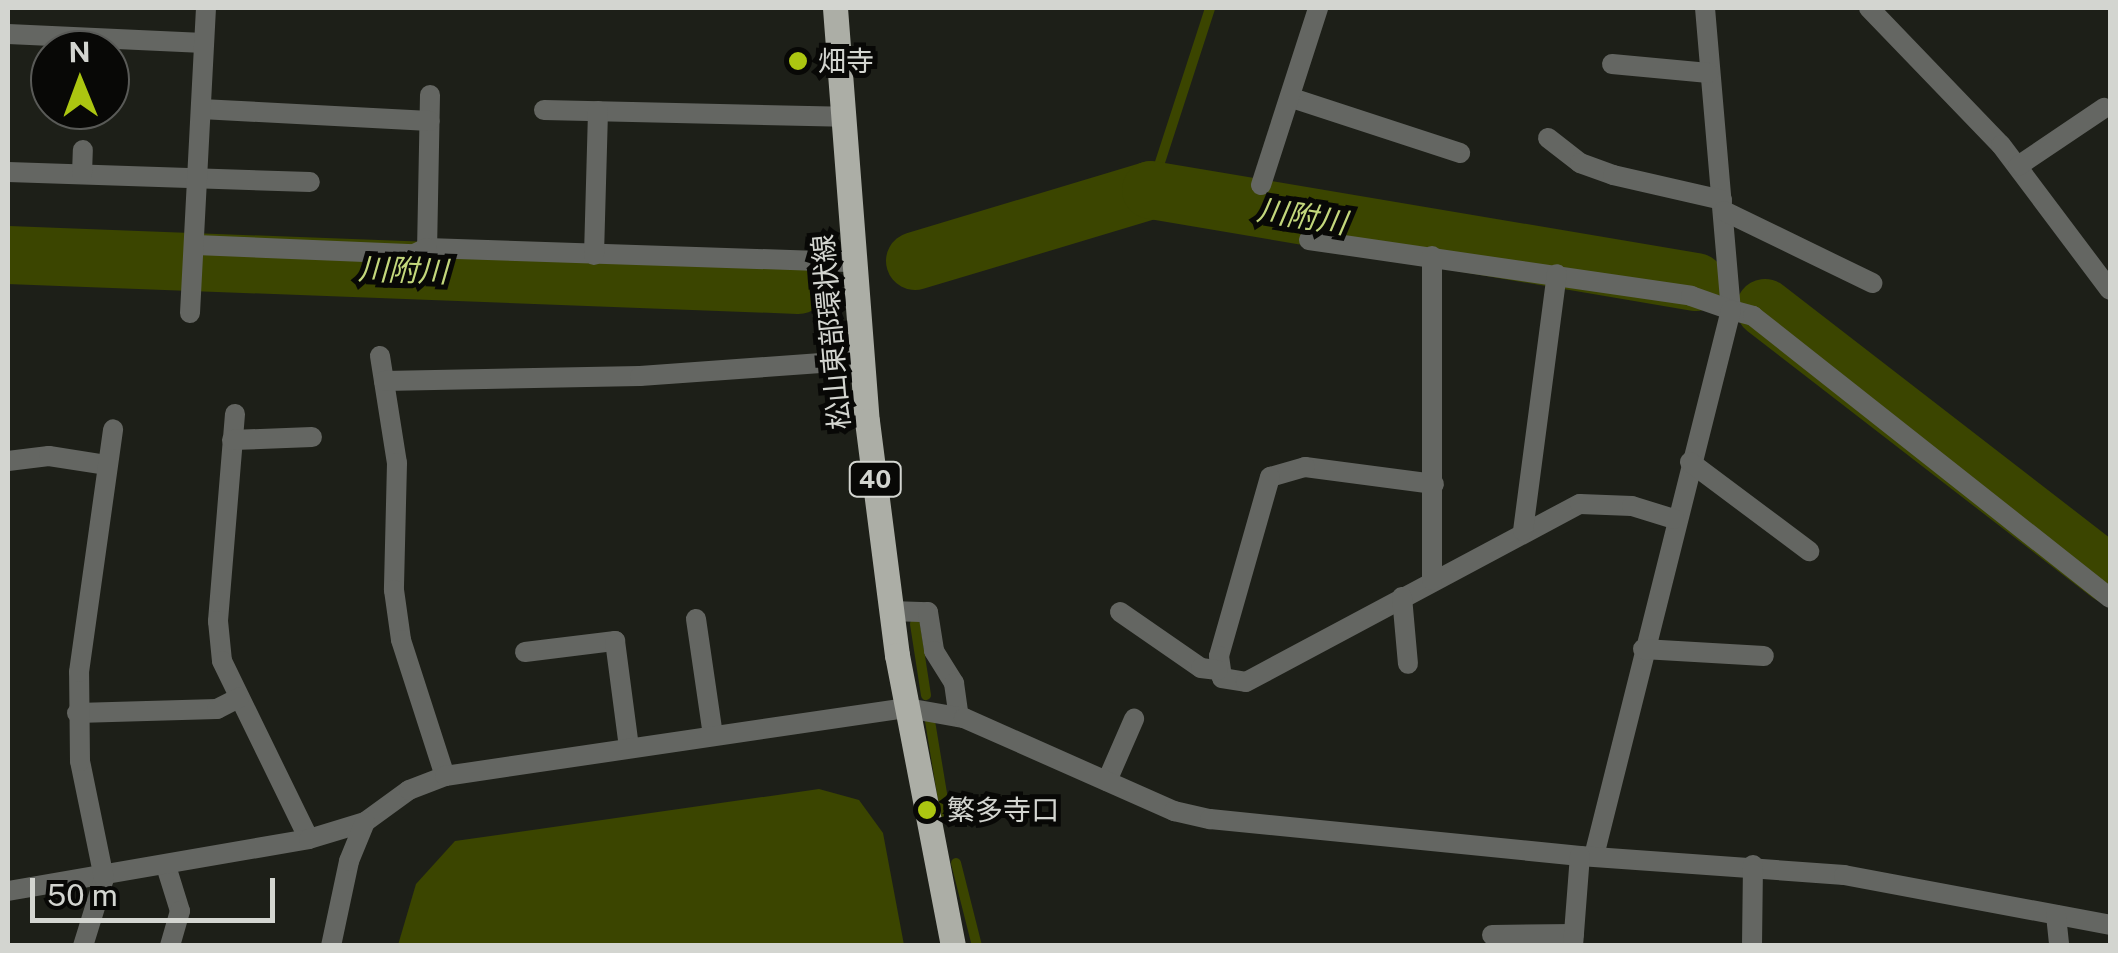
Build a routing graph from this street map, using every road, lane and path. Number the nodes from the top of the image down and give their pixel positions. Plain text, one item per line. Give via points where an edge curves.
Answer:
1 (206, 8) edge
2 (835, 8) edge
3 (1318, 8) edge
4 (1705, 8) edge
5 (1869, 8) edge
6 (8, 34) edge
7 (204, 42) junction
8 (1612, 64) dead end
9 (1708, 72) junction
10 (430, 96) dead end
11 (1292, 98) junction
12 (201, 108) junction
13 (2104, 108) dead end
14 (544, 110) dead end
15 (598, 112) junction
16 (844, 117) junction
17 (430, 121) junction
18 (1548, 138) dead end
19 (83, 150) dead end
20 (1460, 152) dead end
21 (2018, 166) junction
22 (8, 172) edge
23 (82, 174) junction
24 (198, 178) junction
25 (310, 182) dead end
26 (1261, 185) dead end
27 (1723, 206) junction
28 (1309, 240) dead end
29 (427, 248) junction
30 (195, 255) junction
31 (594, 255) junction
32 (1432, 256) junction
33 (854, 262) junction
34 (1557, 274) junction
35 (1872, 283) dead end
36 (2110, 290) edge
37 (1731, 310) junction
38 (190, 313) dead end
39 (380, 356) dead end
40 (862, 360) junction
41 (384, 381) junction
42 (235, 414) dead end
43 (113, 429) dead end
44 (312, 436) dead end
45 (232, 440) junction
46 (8, 462) edge
47 (1690, 462) junction
48 (107, 465) junction
49 (1434, 484) junction
50 (1674, 520) junction
51 (1523, 531) junction
52 (1810, 550) dead end
53 (1432, 580) junction
54 (1402, 597) junction
55 (2110, 598) edge
56 (891, 611) junction
57 (1120, 612) dead end
58 (696, 619) dead end
59 (1643, 649) junction
60 (526, 652) dead end
61 (1764, 656) dead end
62 (1408, 664) dead end
63 (1218, 670) junction
64 (239, 698) junction
65 (906, 708) junction
66 (77, 713) junction
67 (959, 717) junction
68 (1134, 719) dead end
69 (713, 735) junction
70 (629, 748) junction
71 (445, 776) junction
72 (1107, 781) junction
73 (365, 822) junction
74 (309, 839) junction
75 (1587, 856) junction
76 (1753, 865) junction
77 (166, 866) junction
78 (104, 878) junction
79 (8, 891) edge
80 (2056, 915) junction
81 (2110, 925) edge
82 (1492, 935) dead end
83 (1573, 940) edge
84 (83, 946) edge
85 (170, 946) edge
86 (331, 946) edge
87 (953, 946) edge
88 (1752, 946) edge
89 (2060, 946) edge

1 - 7 street
2 - 16 main road, 松山東部環状線 / 40
3 - 11 street
4 - 9 street
5 - 21 street
6 - 7 street
7 - 12 street
8 - 9 street
9 - 27 street
10 - 17 street
11 - 20 street
11 - 26 street
12 - 17 street
12 - 24 street
13 - 21 street
14 - 15 street
15 - 16 street
15 - 31 street
16 - 33 main road, 松山東部環状線 / 40
17 - 29 street
18 - 27 street via 1580,163
19 - 23 street
21 - 36 street
22 - 23 street
23 - 24 street
24 - 25 street
24 - 30 street
27 - 35 street
27 - 37 street
28 - 32 street
29 - 30 street via 414,254
29 - 31 street
30 - 38 street
31 - 33 street
32 - 34 street
32 - 49 street
33 - 40 main road, 松山東部環状線 / 40
34 - 37 street via 1691,296
34 - 51 street
37 - 47 street
37 - 55 street via 1754,316
39 - 41 street
40 - 41 street via 640,376
40 - 56 main road, 松山東部環状線 / 40
41 - 71 street via 397,463 394,590 401,640
42 - 45 street
43 - 48 street
44 - 45 street
45 - 64 street via 218,620 222,661
46 - 48 street via 49,456
47 - 50 street
47 - 52 street
48 - 66 street via 88,580
49 - 53 street
49 - 63 street via 1305,467 1270,477
50 - 51 street via 1604,502 1580,504
50 - 59 street
51 - 53 street
53 - 54 street
54 - 62 street
54 - 63 street via 1246,682 1229,682
56 - 65 main road, 松山東部環状線 / 40
56 - 67 street via 928,612 934,651 954,684
57 - 63 street via 1201,668
58 - 69 street
59 - 61 street
59 - 75 street
60 - 70 street via 615,641
64 - 66 street via 217,709
64 - 74 street
65 - 67 street
65 - 69 street
65 - 87 main road, 松山東部環状線 / 40
66 - 78 street via 86,813
67 - 72 street
68 - 72 street
69 - 70 street
70 - 71 street
71 - 73 street via 409,790
72 - 75 street via 1174,810 1246,825
73 - 74 street
73 - 86 street via 349,861
74 - 77 street
75 - 76 street
75 - 83 street
76 - 80 street via 1844,874
76 - 88 street
77 - 78 street
77 - 85 street via 180,911
78 - 79 street
78 - 84 street
80 - 81 street
80 - 89 street
82 - 83 street

